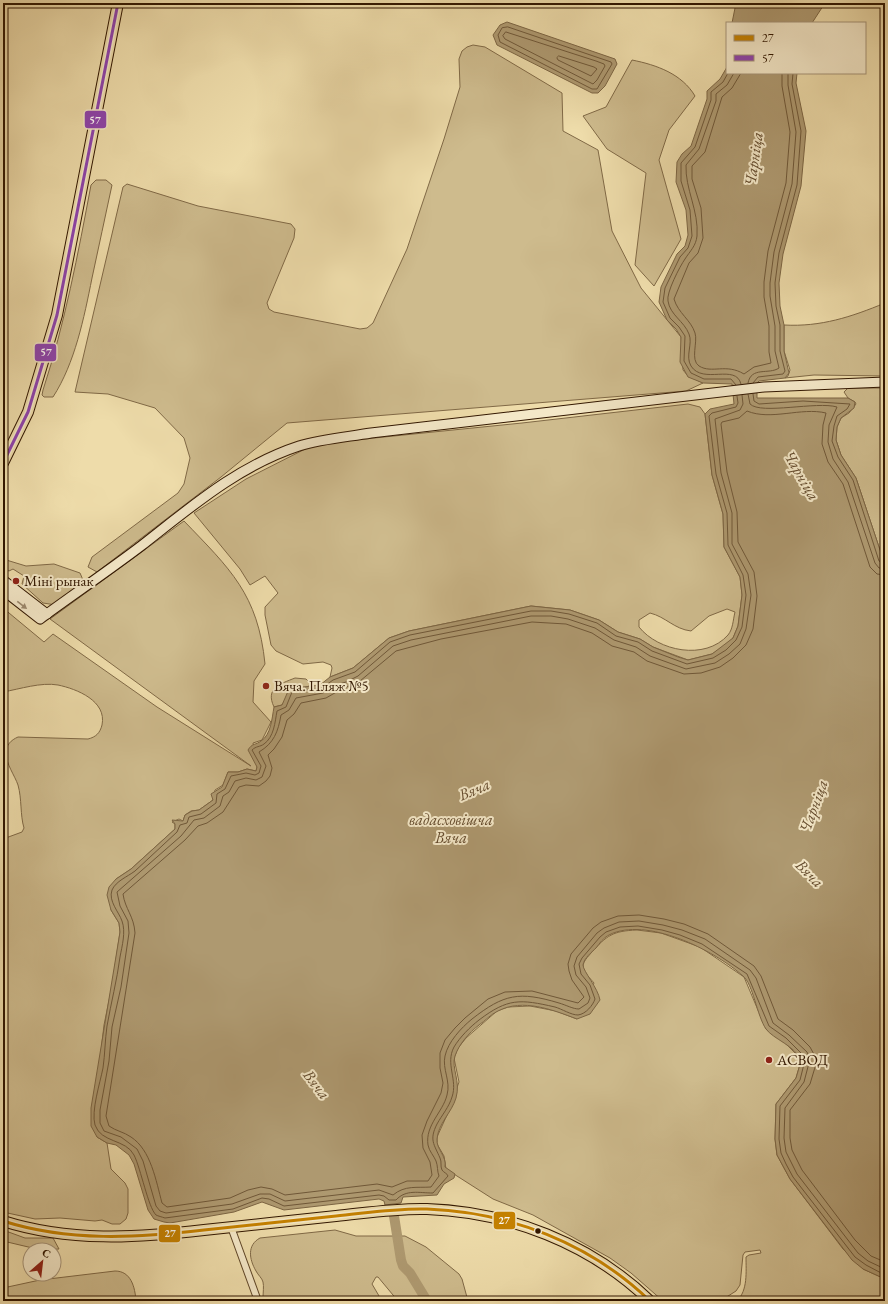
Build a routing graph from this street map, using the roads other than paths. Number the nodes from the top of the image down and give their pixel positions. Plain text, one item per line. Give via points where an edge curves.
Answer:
1 (118, 3) edge
2 (885, 382) edge
3 (31, 396) junction
4 (3, 451) edge
5 (3, 463) edge
6 (3, 580) edge
7 (3, 590) edge
8 (44, 616) junction
9 (3, 1221) edge
10 (231, 1227) junction
11 (258, 1301) edge
12 (650, 1301) edge

1 - 3 main road via 57,315
2 - 8 street via 764,387 323,440 299,447 253,467 214,489
3 - 4 main road
3 - 5 main road via 24,420
6 - 8 street
7 -> 8 street
9 - 10 main road via 40,1230 124,1238
10 - 11 street
10 - 12 main road via 381,1211 426,1209 466,1212 513,1222 557,1238 612,1269

